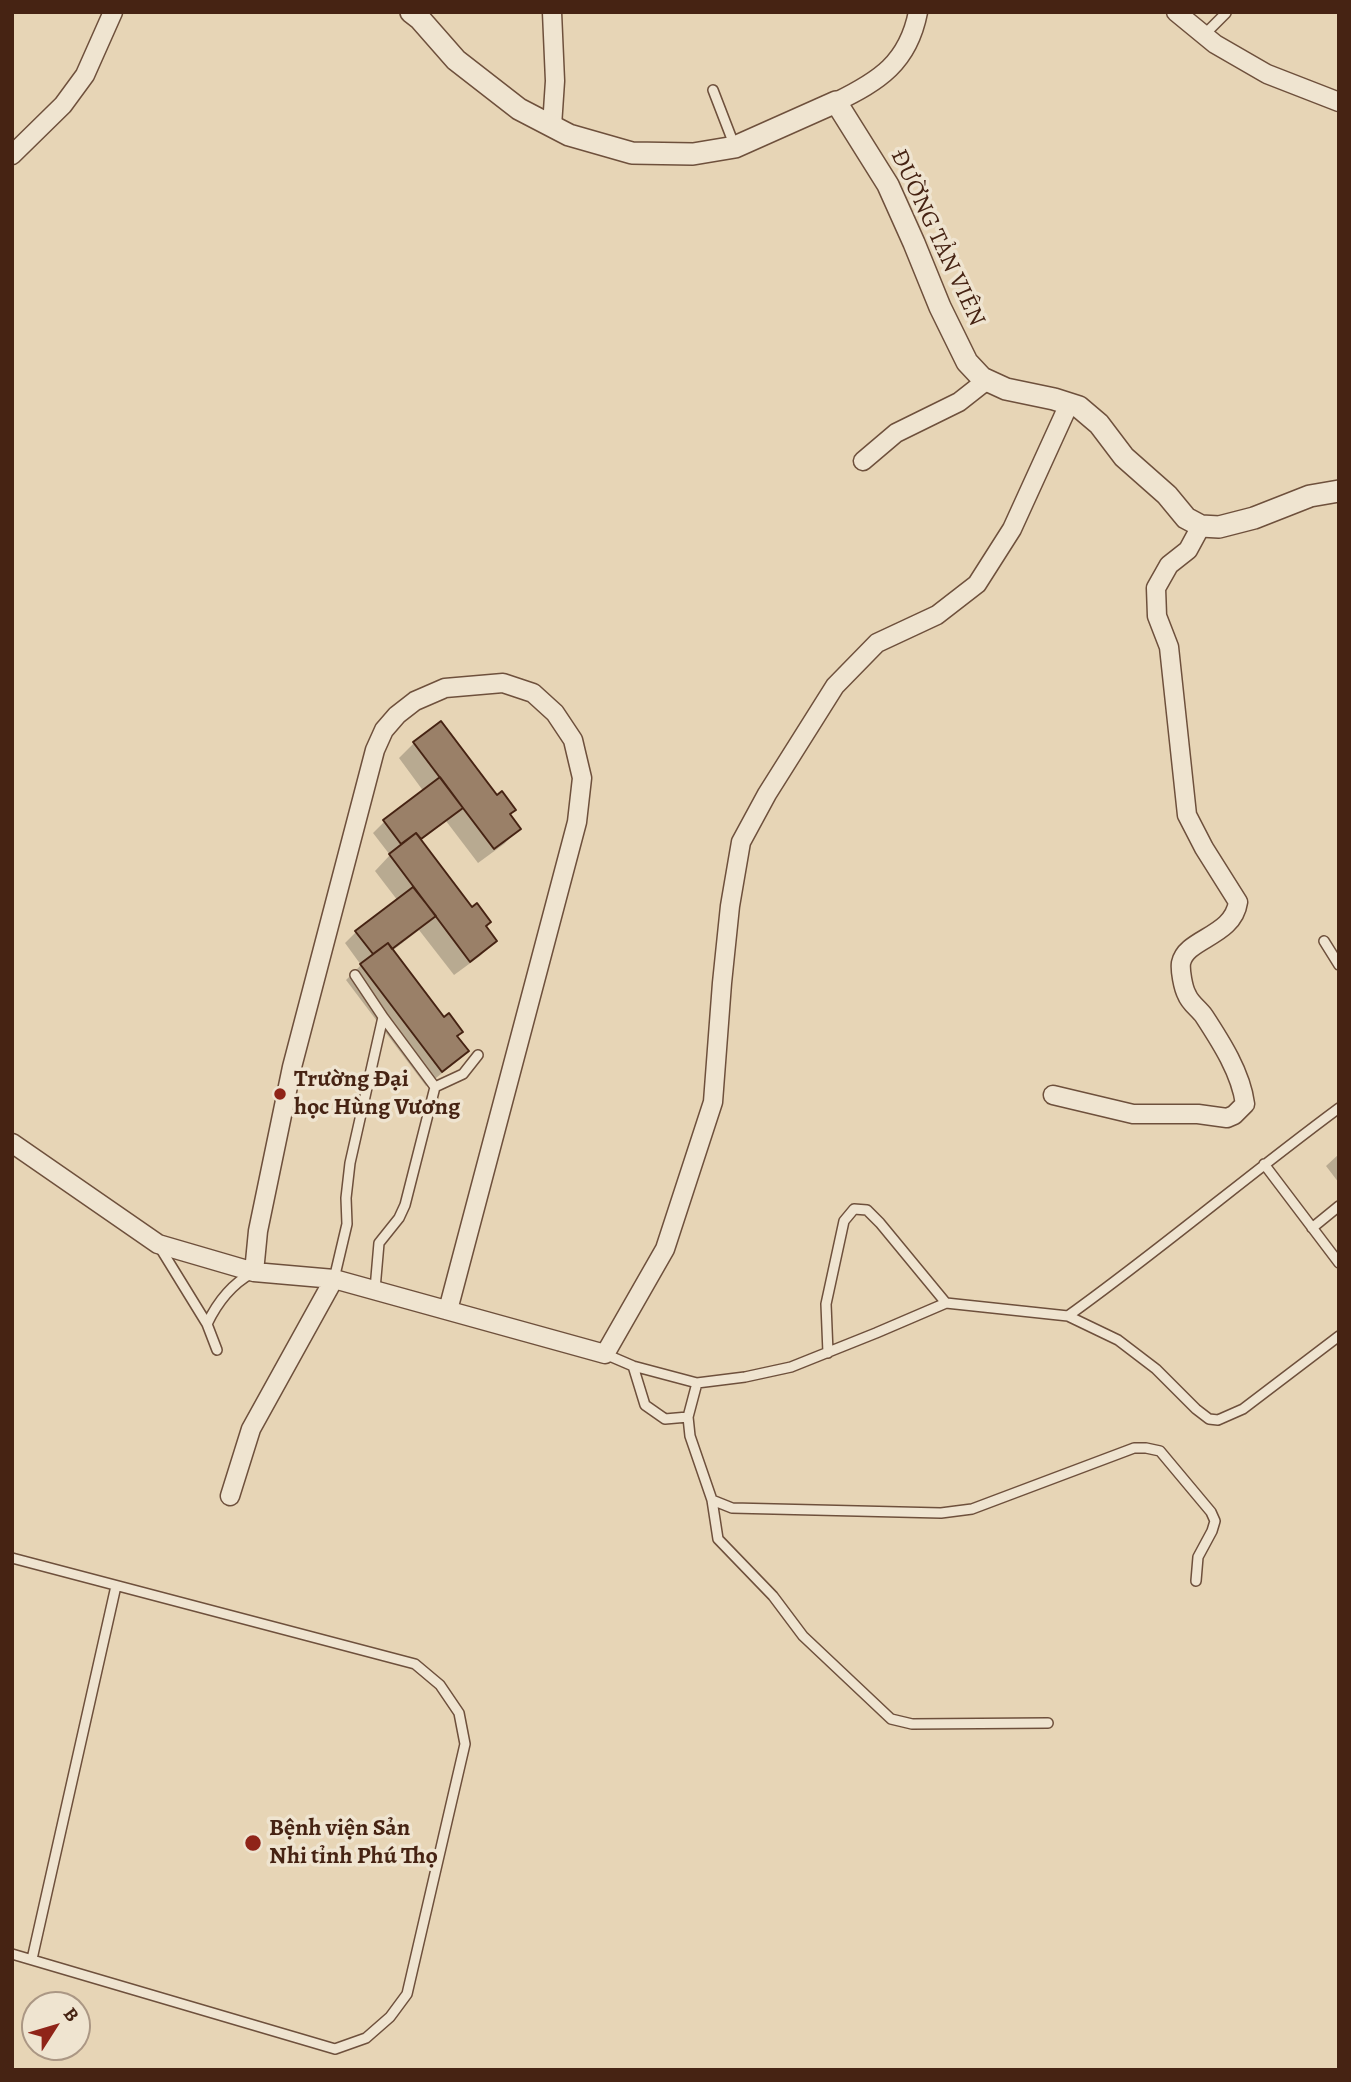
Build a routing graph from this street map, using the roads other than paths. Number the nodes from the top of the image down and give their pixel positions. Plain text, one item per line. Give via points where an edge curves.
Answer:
1 (113, 12) edge
2 (411, 12) edge
3 (552, 12) edge
4 (918, 12) edge
5 (1176, 12) edge
6 (1226, 13) edge
7 (1203, 35) junction
8 (713, 90) dead end
9 (835, 102) junction
10 (1339, 102) edge
11 (552, 126) junction
12 (735, 147) junction
13 (12, 155) edge
14 (987, 380) junction
15 (1069, 404) junction
16 (863, 461) dead end
17 (1339, 491) edge
18 (1201, 526) junction
19 (1324, 941) dead end
20 (1339, 965) edge
21 (355, 975) dead end
22 (383, 1017) junction
23 (478, 1055) dead end
24 (435, 1087) junction
25 (1053, 1095) dead end
26 (1339, 1108) edge
27 (12, 1143) edge
28 (1264, 1164) junction
29 (1339, 1206) edge
30 (1312, 1228) junction
31 (158, 1244) junction
32 (1339, 1263) edge
33 (254, 1272) junction
34 (334, 1279) junction
35 (375, 1289) junction
36 (946, 1303) junction
37 (448, 1310) junction
38 (1068, 1316) junction
39 (207, 1324) junction
40 (1339, 1336) edge
41 (216, 1350) dead end
42 (828, 1353) junction
43 (605, 1354) junction
44 (633, 1366) junction
45 (697, 1383) junction
46 (688, 1418) junction
47 (230, 1496) dead end
48 (712, 1500) junction
49 (12, 1558) edge
50 (1196, 1581) dead end
51 (116, 1586) junction
52 (1048, 1723) dead end
53 (12, 1954) edge
54 (32, 1959) junction

1 - 13 street via 85,75 63,105
2 - 11 street via 456,60 519,109
3 - 11 street
4 - 9 street via 915,30 898,62 877,80
5 - 7 street
6 - 7 lane
7 - 10 street via 1267,74
8 - 12 lane
9 - 12 street
9 - 14 street, ĐƯỜNG TẢN VIÊN via 888,185 967,362
11 - 12 street via 632,153 692,154
14 - 15 street, ĐƯỜNG TẢN VIÊN
14 - 16 street via 959,401 896,433
15 - 18 street, ĐƯỜNG TẢN VIÊN via 1099,424 1124,457 1186,518
15 - 43 street via 1012,529 977,584 937,615 877,643 835,687 741,842 730,906 713,1102 665,1249
17 - 18 street via 1310,496 1219,527
18 - 25 street via 1188,550 1169,565 1156,588 1157,616 1169,647 1187,815 1238,902 1224,928 1200,942 1181,964 1187,995 1229,1060 1243,1088 1245,1104 1227,1118 1133,1114
19 - 20 lane
21 - 22 lane
22 - 24 lane
22 - 34 lane via 350,1163 347,1224
23 - 24 lane via 463,1074
24 - 35 lane via 405,1205 379,1243
26 - 28 lane
27 - 31 street
28 - 30 lane
28 - 38 lane
29 - 30 lane
30 - 32 lane
31 - 33 street
31 - 39 lane
33 - 34 street
33 - 37 street via 258,1231 292,1067 375,750 384,730 415,701 445,688 503,683 533,692 555,713 573,740 582,778 577,822
33 - 39 lane via 239,1280
34 - 35 street
34 - 47 street via 251,1429
35 - 37 street
36 - 38 lane
36 - 42 lane
36 - 42 lane via 880,1223 867,1210 855,1209 844,1221 825,1304
37 - 43 street
38 - 40 lane via 1118,1340 1196,1409 1219,1420 1243,1409
39 - 41 lane
42 - 45 lane via 779,1370
43 - 44 lane
44 - 45 lane
44 - 46 lane via 645,1405 665,1419
45 - 46 lane
46 - 48 lane
48 - 50 lane via 732,1508 941,1513 972,1508 1134,1448 1146,1448 1160,1451 1215,1521 1198,1557
48 - 52 lane via 718,1539 803,1636 891,1719 912,1724
49 - 51 lane
51 - 54 lane
51 - 54 lane via 415,1664 440,1685 459,1713 465,1744 407,1994 366,2038 335,2049
53 - 54 lane

